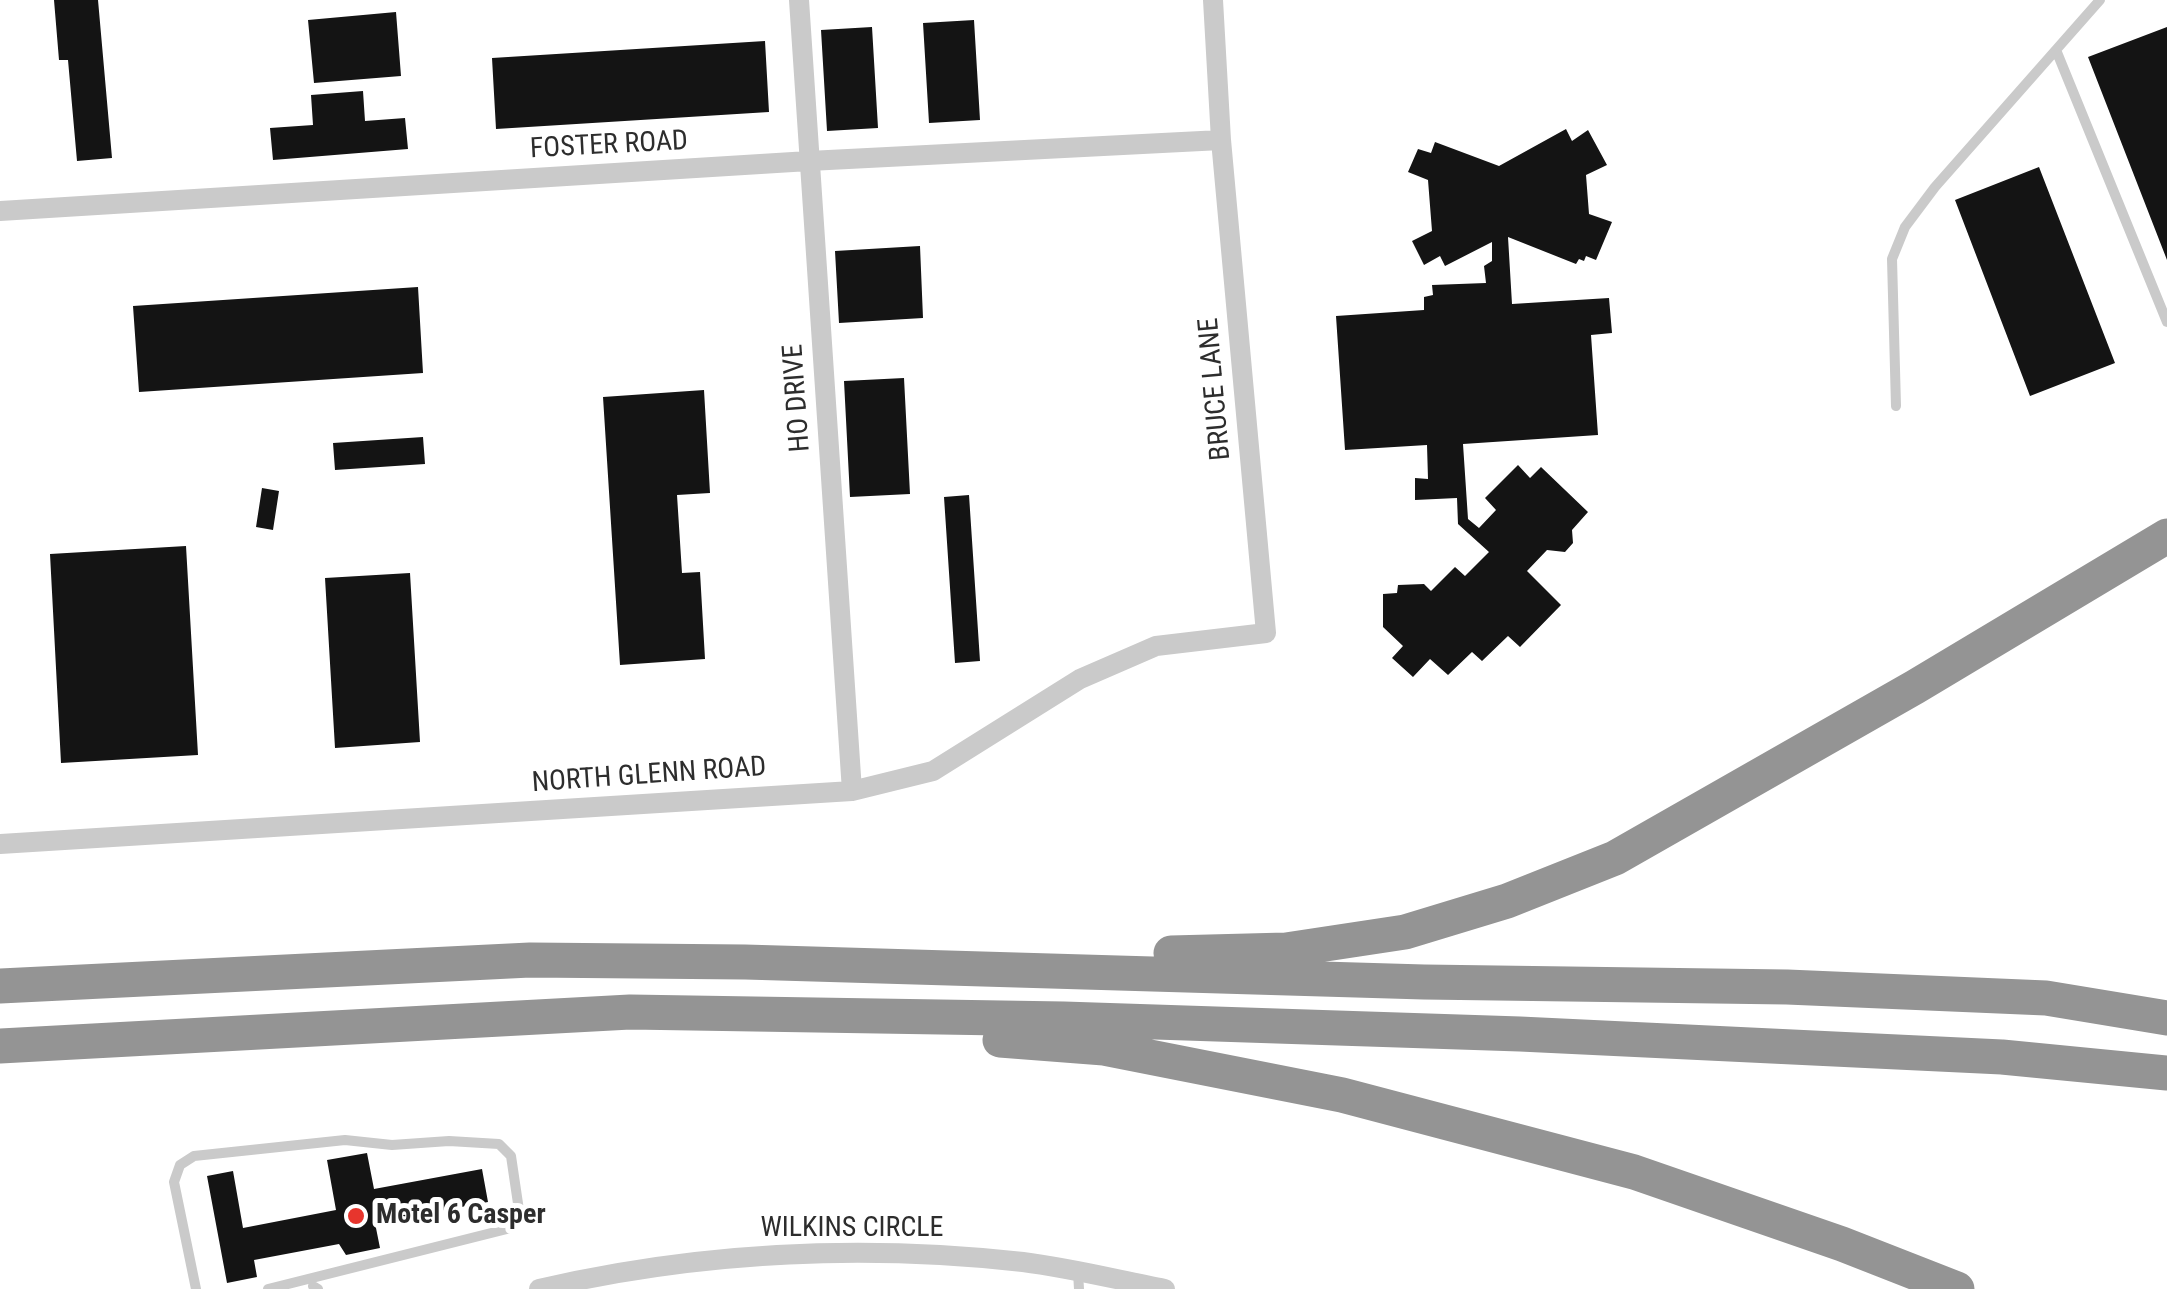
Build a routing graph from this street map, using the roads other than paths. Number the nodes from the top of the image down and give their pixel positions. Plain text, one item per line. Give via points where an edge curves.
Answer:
1 (799, 0) edge
2 (1213, 0) edge
3 (2100, 0) edge
4 (2056, 50) junction
5 (1221, 140) junction
6 (809, 161) junction
7 (0, 211) edge
8 (2167, 322) edge
9 (1896, 406) dead end
10 (2167, 536) edge
11 (1266, 633) joint
12 (852, 791) junction
13 (0, 844) edge
14 (745, 962) junction
15 (0, 986) edge
16 (630, 1012) junction
17 (2167, 1018) edge
18 (0, 1046) edge
19 (2167, 1074) edge
20 (1078, 1280) edge
21 (313, 1285) edge
22 (196, 1289) edge
23 (268, 1289) edge
24 (539, 1289) edge
25 (1165, 1289) edge
26 (1957, 1289) edge

1 - 6 street, HO DRIVE
2 - 5 street, BRUCE LANE
3 - 4 lane
4 - 8 lane
4 - 9 lane via 1904,227 1892,259
5 - 6 street, FOSTER ROAD
5 - 11 street, BRUCE LANE
6 - 7 street, FOSTER ROAD
6 - 12 street, HO DRIVE
10 - 14 highway via 1615,858 1422,927 1286,950
11 - 12 street, NORTH GLENN ROAD via 1156,646 1080,679 933,770
12 - 13 street, NORTH GLENN ROAD
14 - 15 highway via 530,960
14 - 17 highway via 1787,987 2046,998
16 - 18 highway
16 - 19 highway via 1520,1034 2002,1058
16 - 26 highway via 1104,1048 1342,1095 1634,1172
20 - 24 street, WILKINS CIRCLE via 1025,1262 865,1251 704,1259
20 - 25 street, WILKINS CIRCLE
21 - 22 lane via 511,1228 520,1218 511,1156 499,1144 345,1140 194,1156 180,1165 174,1182
21 - 23 lane

